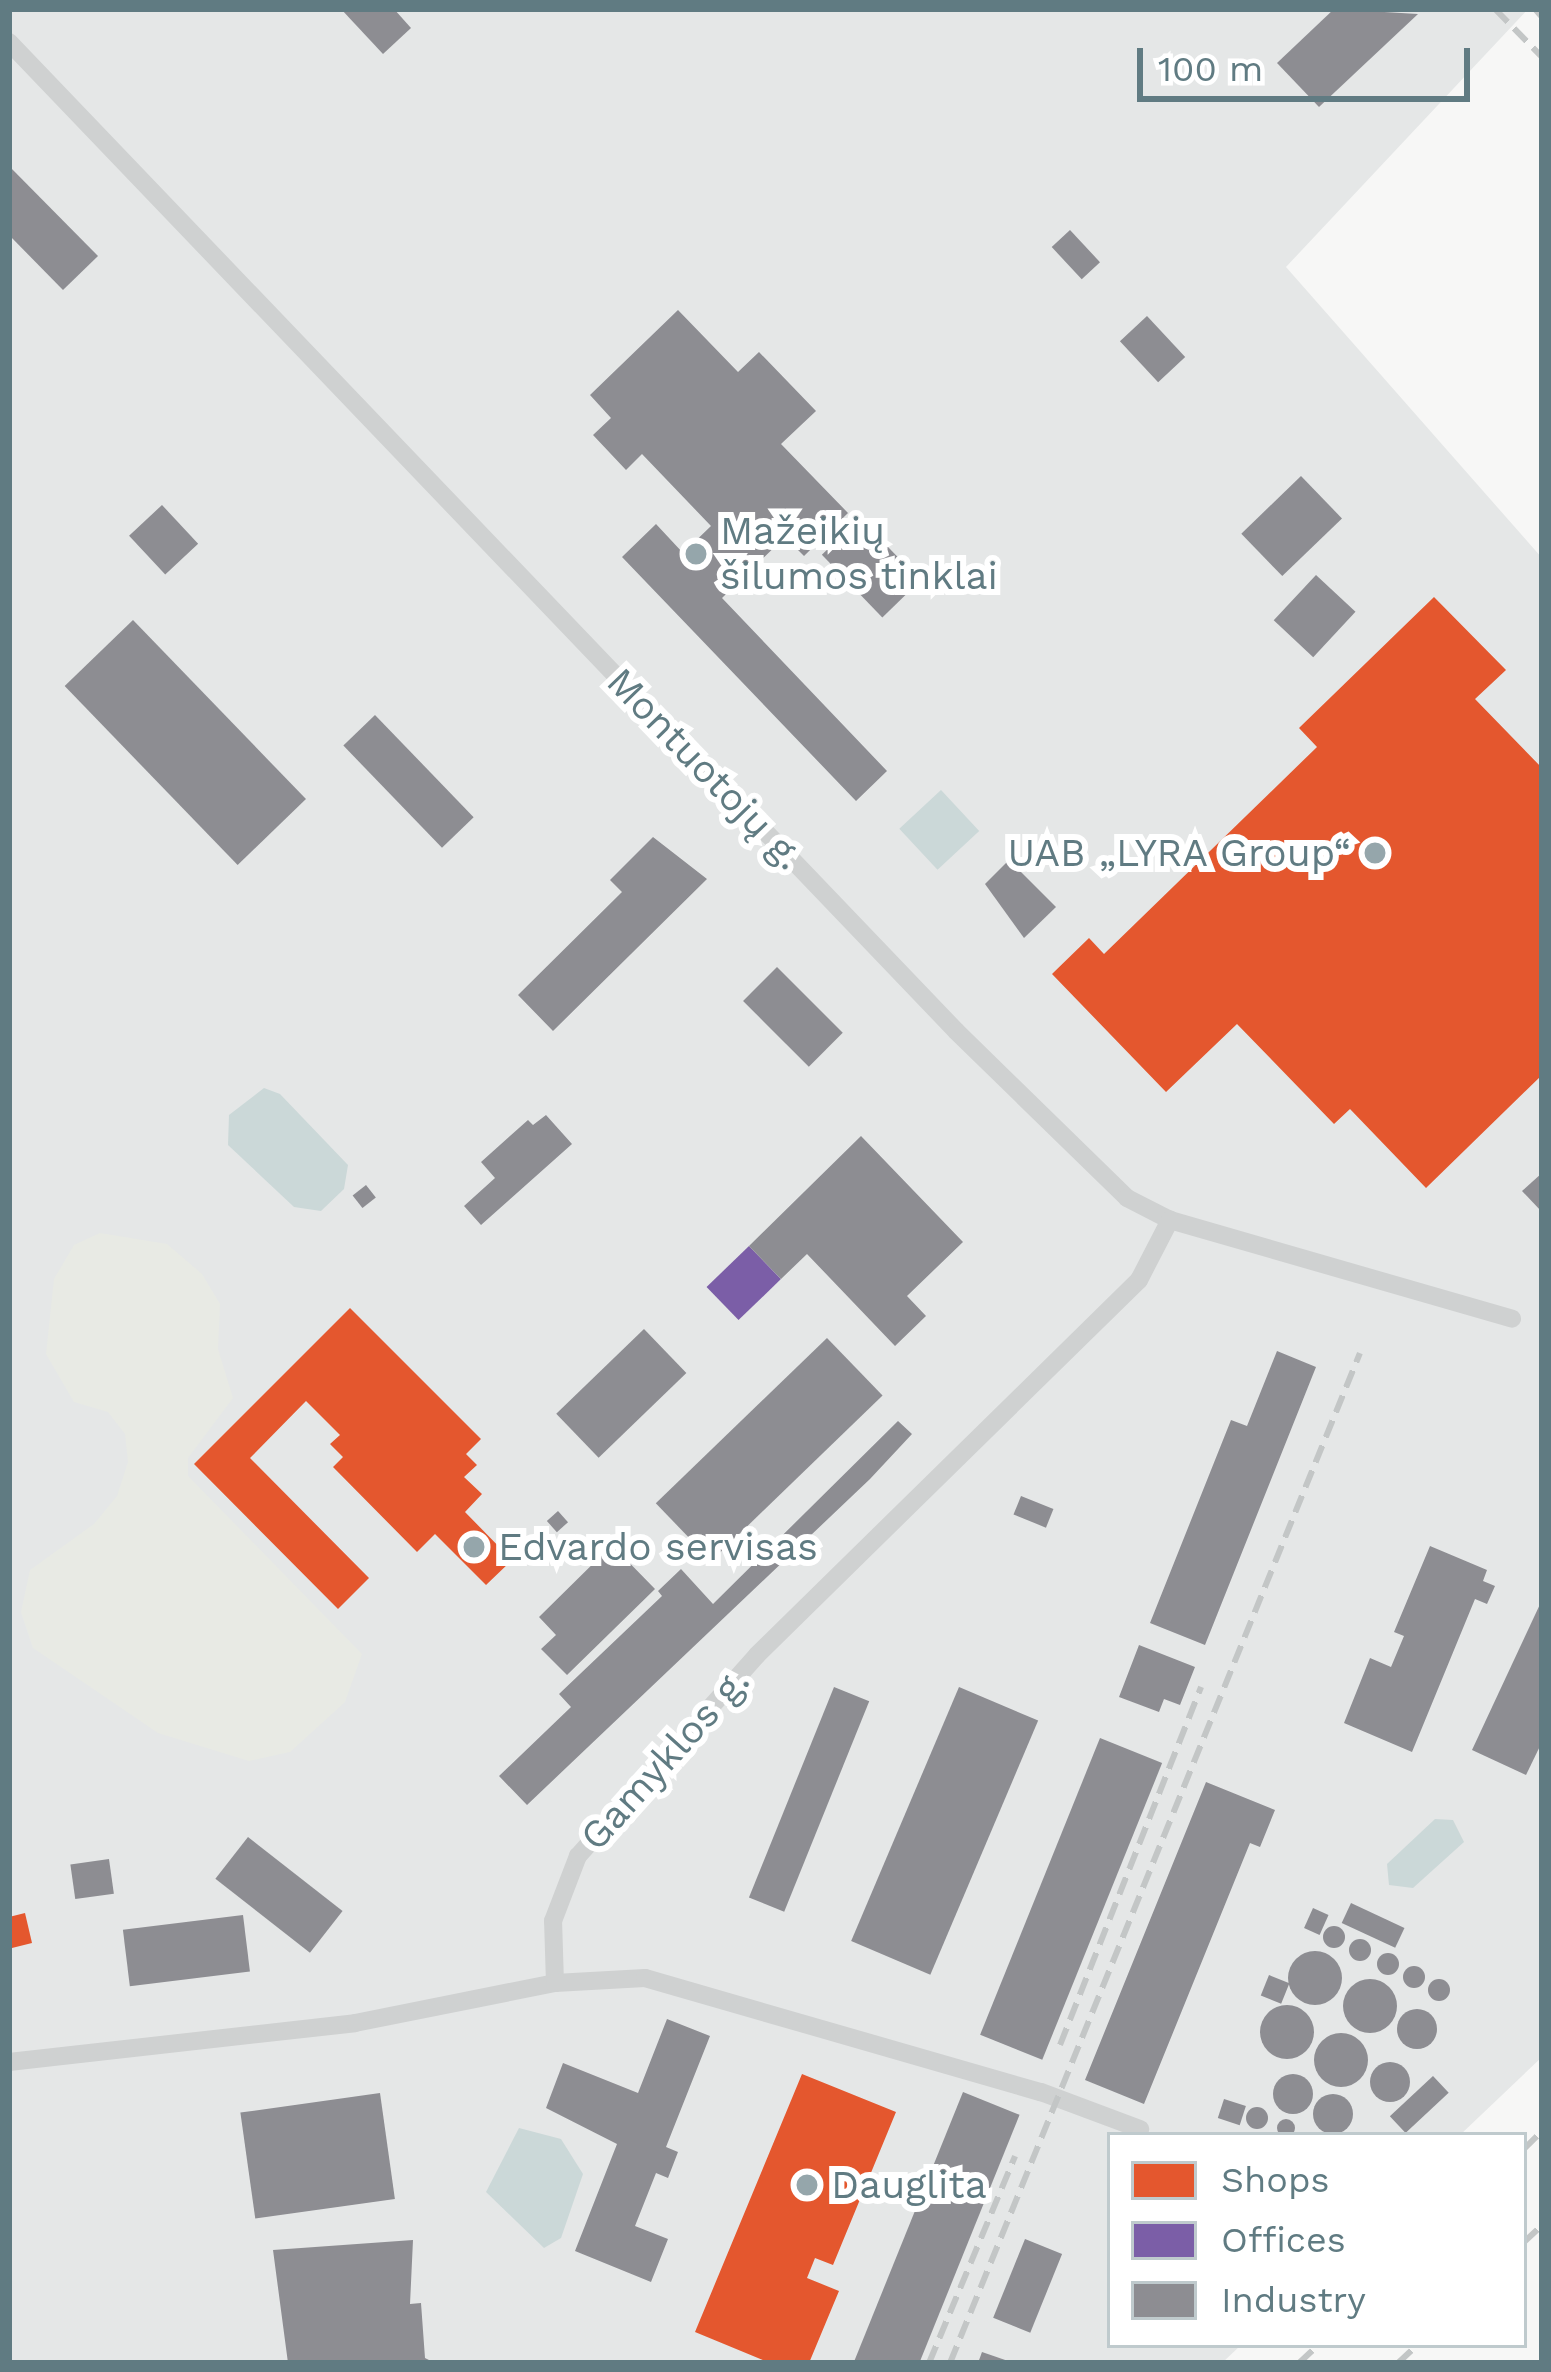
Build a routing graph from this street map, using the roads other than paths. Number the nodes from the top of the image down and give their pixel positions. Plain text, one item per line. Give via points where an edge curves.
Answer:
1 (9, 42) edge
2 (1170, 1220) junction
3 (1513, 1319) dead end
4 (555, 1983) junction
5 (9, 2062) edge
6 (1140, 2128) dead end

1 - 2 street, Montuotojų g. via 956,1031 1127,1198
2 - 3 street, Montuotojų g.
2 - 4 street, Gamyklos g. via 1139,1280 757,1655 586,1845 557,1899
4 - 5 street via 374,2020
4 - 6 street via 645,1978 686,1985

